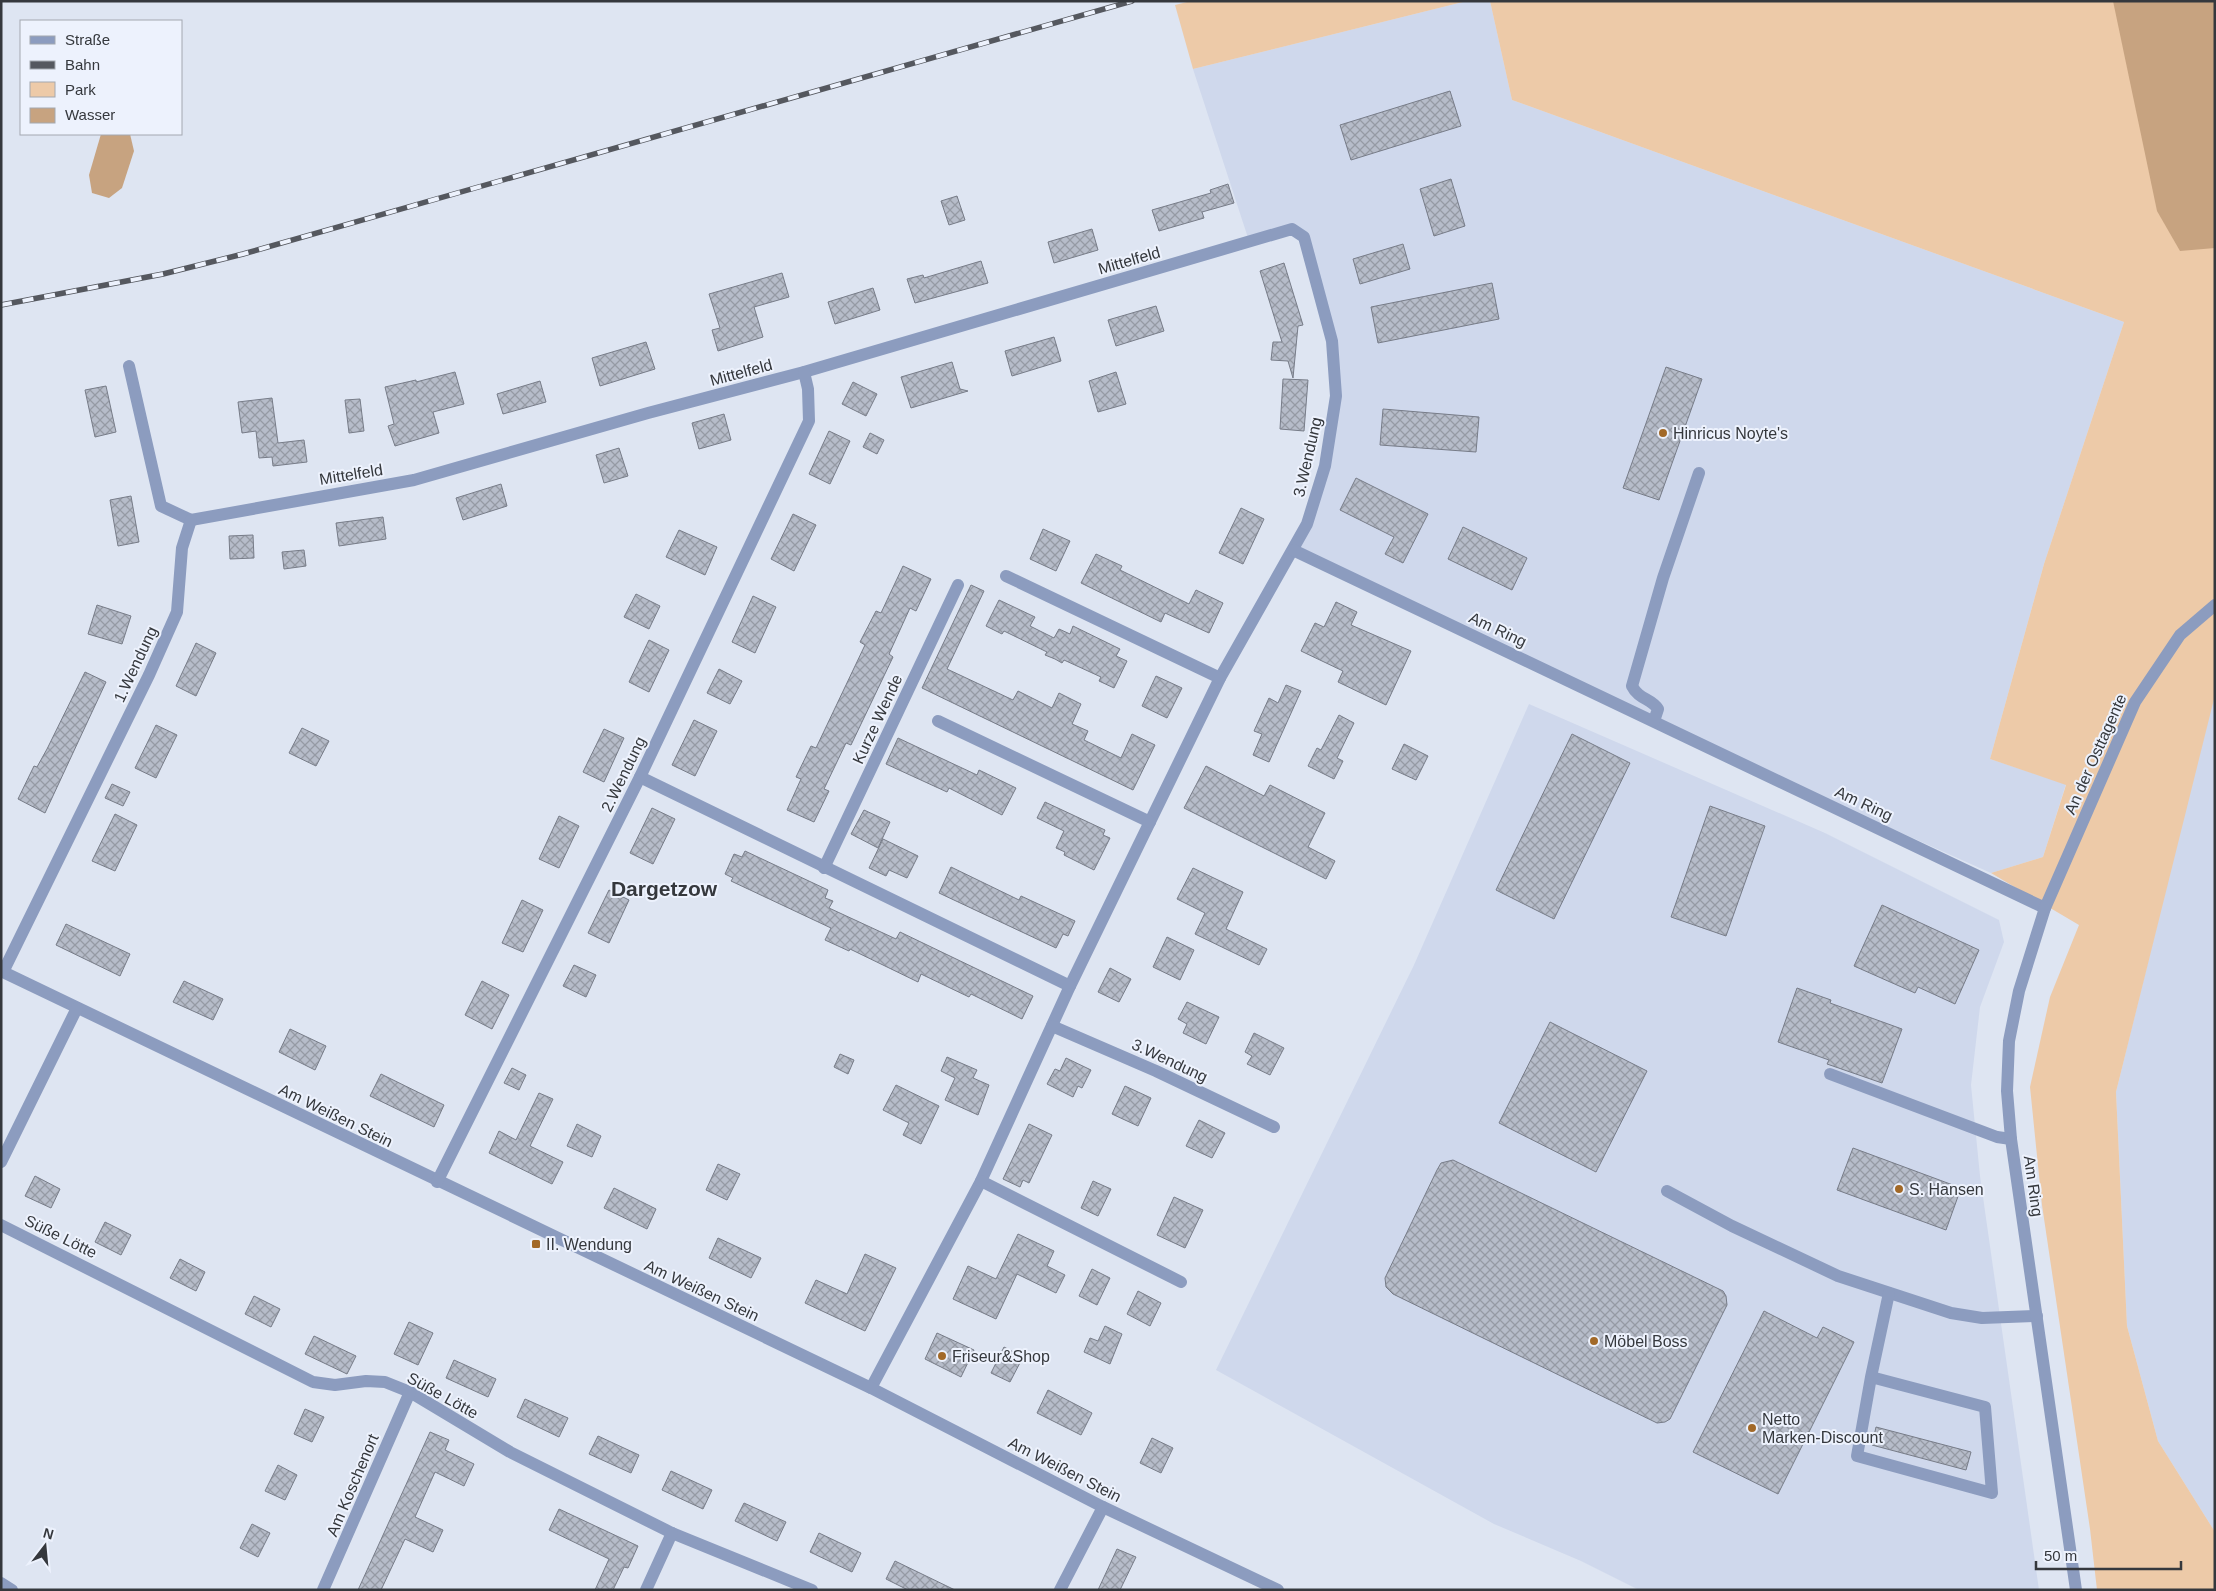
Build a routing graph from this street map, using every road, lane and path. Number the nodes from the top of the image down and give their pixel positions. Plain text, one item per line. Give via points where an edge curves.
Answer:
1 (1292, 229) joint
2 (129, 366) dead end
3 (804, 372) junction
4 (1698, 473) dead end
5 (191, 520) junction
6 (1293, 550) junction
7 (1006, 576) dead end
8 (958, 585) dead end
9 (2215, 605) edge
10 (1220, 678) junction
11 (938, 721) dead end
12 (1654, 721) junction
13 (640, 778) junction
14 (1150, 822) junction
15 (824, 868) junction
16 (2046, 908) junction
17 (2, 972) edge
18 (1070, 986) junction
19 (77, 1008) junction
20 (1052, 1026) junction
21 (1830, 1074) dead end
22 (1274, 1127) dead end
23 (2011, 1139) junction
24 (1, 1162) edge
25 (981, 1180) junction
26 (437, 1182) junction
27 (1667, 1191) dead end
28 (1, 1225) edge
29 (1181, 1282) dead end
30 (1889, 1293) junction
31 (2037, 1316) junction
32 (1871, 1377) junction
33 (871, 1388) junction
34 (410, 1392) junction
35 (1103, 1507) junction
36 (672, 1533) junction
37 (1, 1583) edge
38 (12, 1590) edge
39 (323, 1590) edge
40 (646, 1590) edge
41 (812, 1590) edge
42 (1060, 1590) edge
43 (1278, 1590) edge
44 (2076, 1590) edge

1 - 3 street, Mittelfeld
1 - 6 street, 3.Wendung via 1304,237 1332,341 1336,396 1325,466 1307,524
2 - 5 street via 161,506
3 - 5 street, Mittelfeld via 414,480
3 - 13 street, 2.Wendung via 809,421
4 - 12 street via 1632,686 1636,695 1658,709
5 - 17 street, 1.Wendung via 182,548 177,612
6 - 10 street, 3.Wendung
6 - 12 street, Am Ring
7 - 10 street
8 - 15 street, Kurze Wende
9 - 16 street, An der Osttagente via 2180,635 2135,702
10 - 14 street, 3.Wendung
11 - 14 street
12 - 16 street, Am Ring
13 - 15 street
13 - 26 street, 2.Wendung
14 - 18 street, 3.Wendung
15 - 18 street
16 - 23 street, Am Ring via 2019,991 2009,1040 2007,1091
17 - 19 street, Am Weißen Stein
18 - 20 street, 3.Wendung
19 - 24 street
19 - 26 street, Am Weißen Stein
20 - 22 street, 3.Wendung
20 - 25 street, 3.Wendung
21 - 23 street via 1997,1137
23 - 31 street, Am Ring
25 - 29 street
25 - 33 street, 3.Wendung
26 - 33 street, Am Weißen Stein
27 - 30 street via 1838,1276
28 - 34 street, Süße Lötte via 313,1382 336,1385 385,1382
30 - 31 street via 1951,1314 1982,1318
30 - 32 street
31 - 44 street, Am Ring
32 - 32 street via 1857,1456 1992,1493 1985,1407
33 - 35 street, Am Weißen Stein
34 - 36 street, Süße Lötte via 510,1452
34 - 39 street, Am Koschenort
35 - 42 street
35 - 43 street, Am Weißen Stein
36 - 40 street
36 - 41 street, Süße Lötte
37 - 38 street

